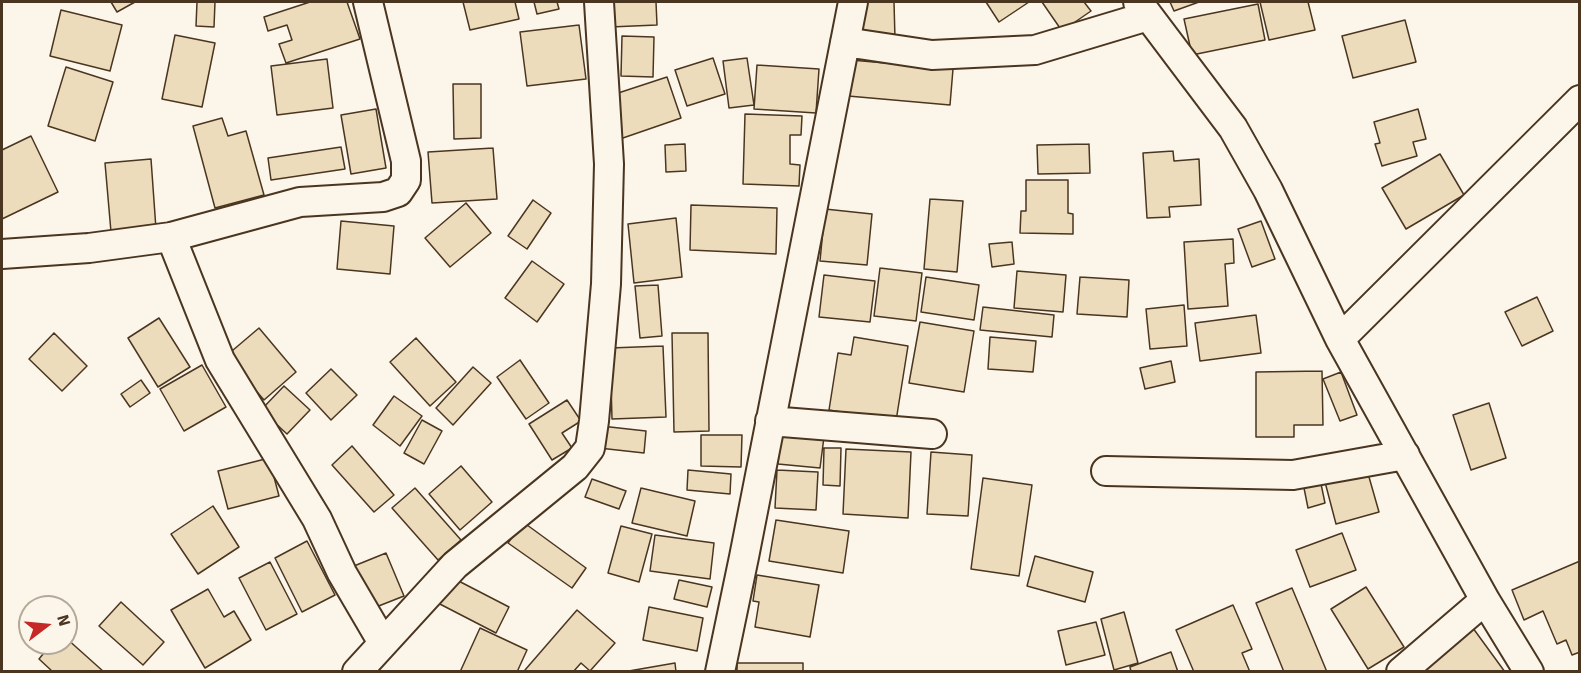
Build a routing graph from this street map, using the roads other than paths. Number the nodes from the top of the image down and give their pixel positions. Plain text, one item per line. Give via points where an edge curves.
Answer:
1 (368, 2) edge
2 (599, 2) edge
3 (853, 2) edge
4 (1143, 9) edge
5 (845, 42) junction
6 (1580, 100) edge
7 (171, 237) junction
8 (2, 254) edge
9 (1340, 339) junction
10 (770, 421) junction
11 (932, 434) dead end
12 (1405, 455) junction
13 (1106, 471) dead end
14 (1485, 600) junction
15 (383, 643) junction
16 (357, 672) edge
17 (720, 672) edge
18 (1401, 672) edge
19 (1529, 672) edge

1 - 7 street via 406,161 406,180 398,192 300,202
2 - 15 street via 609,164 606,284 590,448 576,467 455,565
3 - 5 street
4 - 5 street via 1035,50 932,55
4 - 9 street via 1233,128 1268,190
5 - 10 street
6 - 9 street
7 - 8 street
7 - 15 street via 220,360 317,519 342,573
9 - 12 street
10 - 11 street
10 - 17 street
12 - 13 street via 1293,476
12 - 14 street
14 - 18 street
14 - 19 street
15 - 16 street

